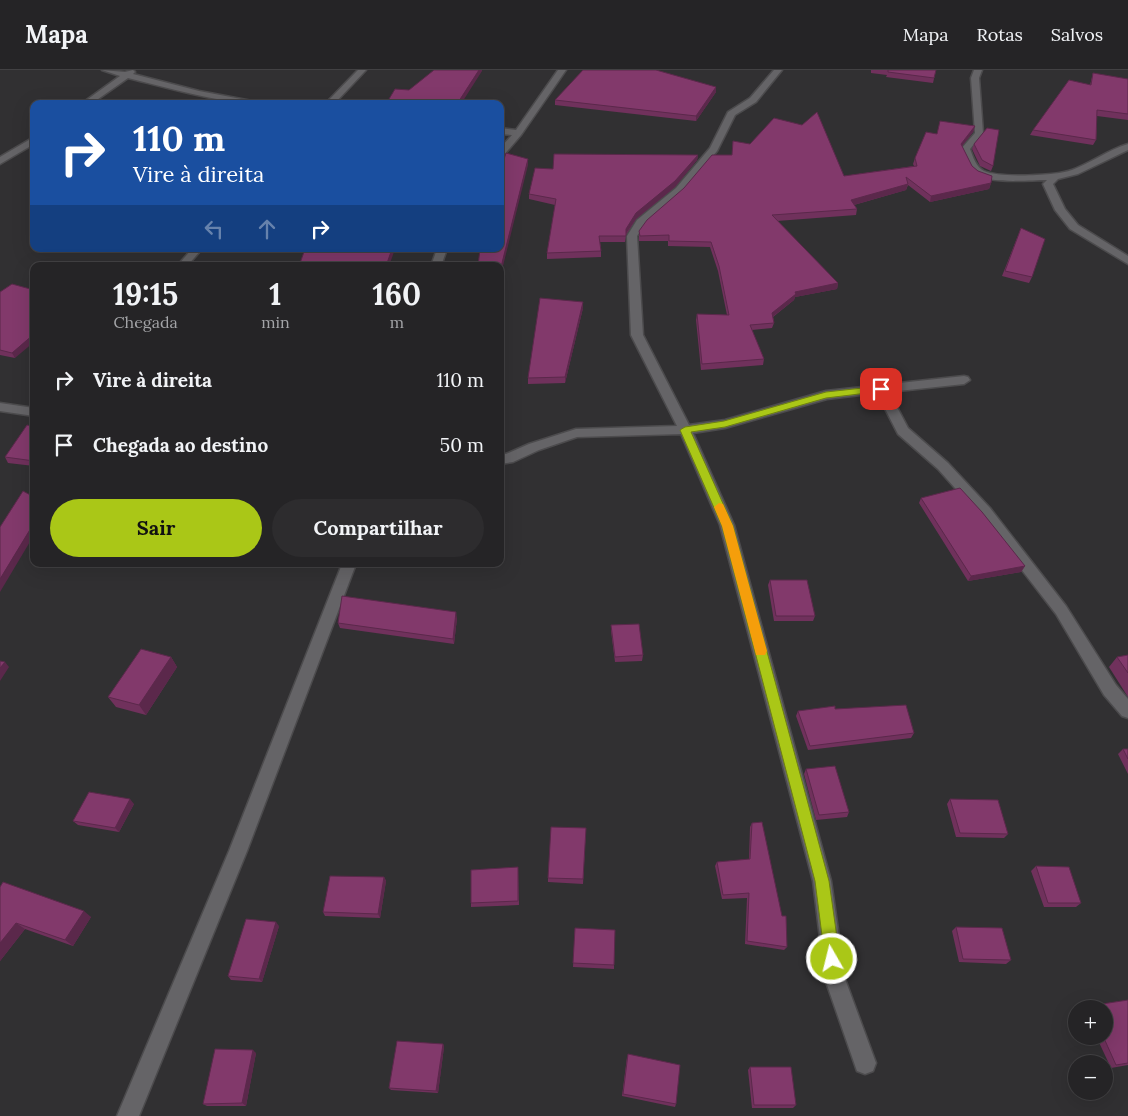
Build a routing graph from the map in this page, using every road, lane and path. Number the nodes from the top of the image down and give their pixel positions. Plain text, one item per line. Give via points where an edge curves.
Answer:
1 (106, 70) edge
2 (362, 70) edge
3 (562, 70) edge
4 (778, 70) edge
5 (978, 70) edge
6 (130, 72) edge
7 (91, 100) edge
8 (240, 100) edge
9 (333, 100) edge
10 (504, 131) edge
11 (518, 133) junction
12 (30, 142) edge
13 (1128, 147) edge
14 (504, 149) edge
15 (0, 160) edge
16 (1055, 177) junction
17 (195, 252) edge
18 (1128, 261) edge
19 (186, 262) edge
20 (964, 380) dead end
21 (881, 389) junction
22 (0, 407) edge
23 (30, 411) edge
24 (685, 430) junction
25 (504, 459) edge
26 (348, 567) edge
27 (1128, 711) edge
28 (865, 1063) dead end
29 (128, 1116) edge

1 - 6 street
2 - 9 street
3 - 11 street
4 - 24 street via 753,100 731,114 714,149 678,190 641,222 632,236 637,335
5 - 16 street via 975,78 979,133 965,149 972,165 980,173 998,177
6 - 7 street
6 - 8 street via 199,93
10 - 11 street
11 - 14 street
12 - 15 street
13 - 16 street via 1075,172
16 - 18 street via 1048,184 1060,210 1074,226
17 - 19 street
20 - 21 street
21 - 24 street via 826,395 725,424
21 - 27 street via 903,431 943,466 985,512 1061,610 1110,690
22 - 23 street
24 - 25 street via 576,433
24 - 28 street via 728,526 822,881 835,979
26 - 29 street via 238,850

